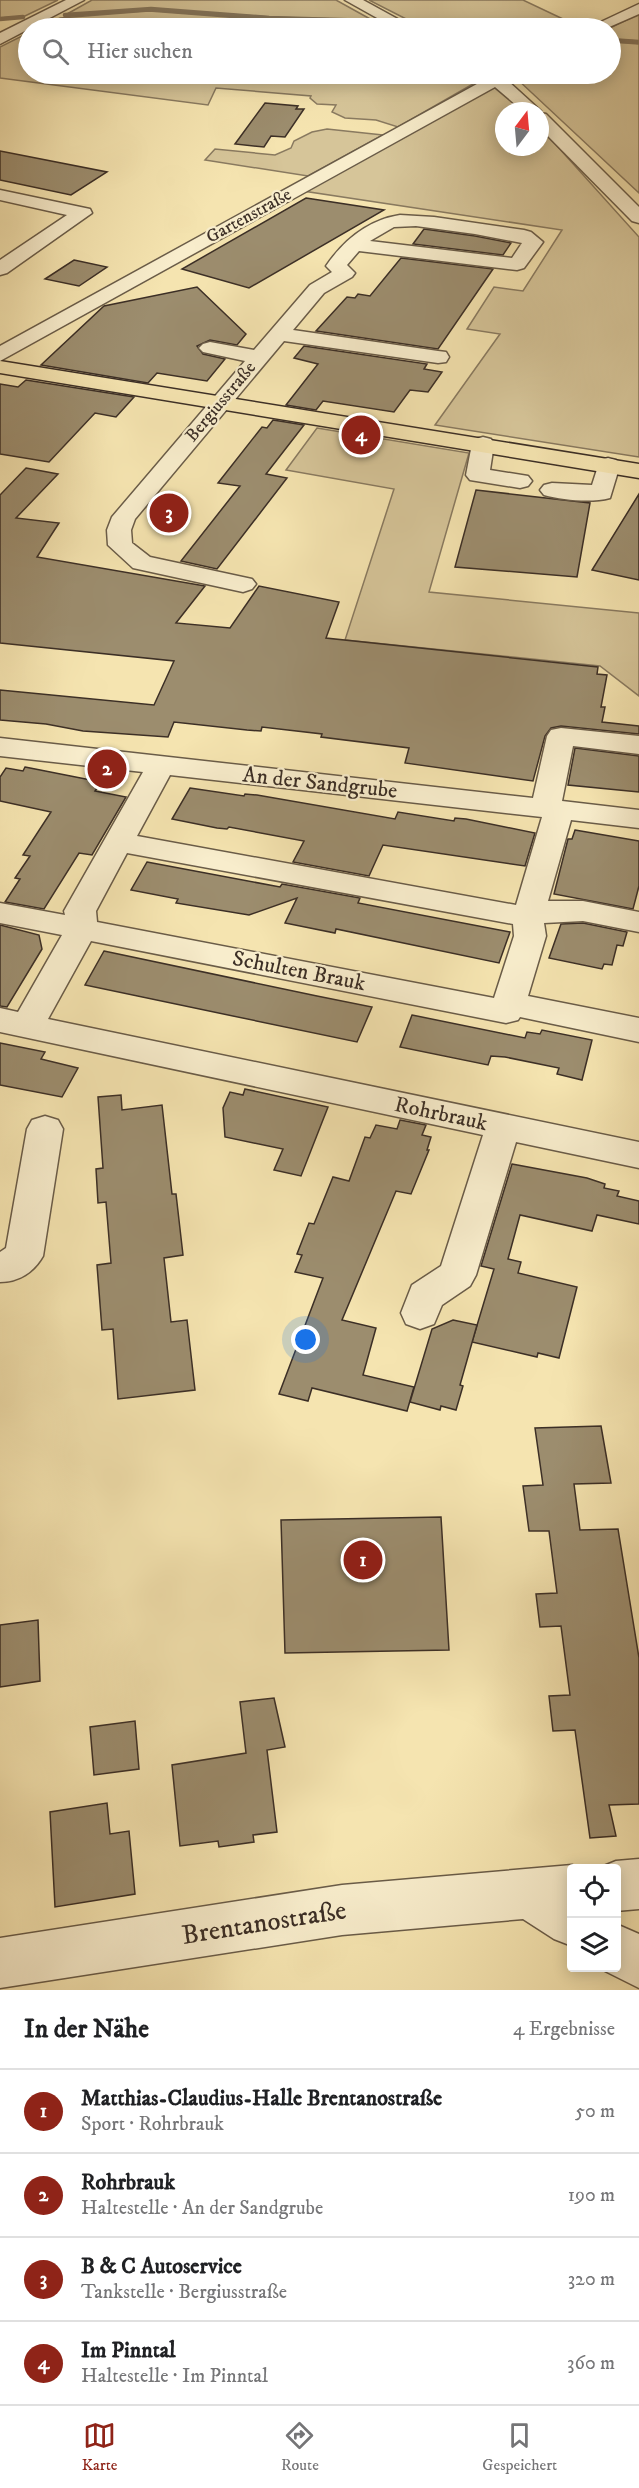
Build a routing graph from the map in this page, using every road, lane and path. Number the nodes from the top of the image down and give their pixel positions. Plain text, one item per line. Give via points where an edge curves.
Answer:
1 (77, 0) edge
2 (352, 0) edge
3 (639, 8) edge
4 (41, 18) edge
5 (387, 18) edge
6 (618, 18) edge
7 (18, 30) edge
8 (0, 39) edge
9 (482, 84) edge
10 (507, 84) edge
11 (524, 102) edge
12 (549, 127) edge
13 (0, 195) edge
14 (639, 217) edge
15 (356, 245) junction
16 (0, 269) edge
17 (279, 334) junction
18 (210, 348) dead end
19 (0, 355) edge
20 (260, 357) junction
21 (438, 357) dead end
22 (0, 367) edge
23 (222, 401) junction
24 (483, 444) junction
25 (608, 465) junction
26 (639, 471) edge
27 (520, 481) dead end
28 (552, 490) dead end
29 (243, 584) dead end
30 (639, 745) edge
31 (0, 747) edge
32 (161, 765) junction
33 (553, 809) junction
34 (639, 819) edge
35 (120, 842) junction
36 (0, 913) edge
37 (528, 917) junction
38 (639, 922) edge
39 (82, 928) junction
40 (510, 1003) junction
41 (13, 1023) edge
42 (639, 1030) edge
43 (503, 1127) junction
44 (45, 1129) dead end
45 (639, 1155) edge
46 (0, 1267) edge
47 (420, 1313) dead end
48 (639, 1884) edge
49 (621, 1886) edge
50 (550, 1892) edge
51 (570, 1918) edge
52 (621, 1952) edge
53 (0, 1963) edge
54 (639, 1963) edge

1 - 4 street
2 - 5 street
3 - 6 street
7 - 8 street
9 - 19 street, Gartenstraße
10 - 11 street
12 - 14 street
13 - 16 street via 82,213
15 - 15 street via 379,226 392,221 524,236 533,242 517,264
15 - 17 street, Bergiusstraße via 336,266 345,273 317,289
17 - 20 street, Bergiusstraße
17 - 21 street
18 - 20 street
20 - 23 street, Bergiusstraße
22 - 23 main road
23 - 24 main road
23 - 29 street, Bergiusstraße via 124,517 119,530 120,545 142,563
24 - 25 main road
24 - 27 street via 478,475
25 - 26 main road
25 - 28 street via 604,490 599,494
30 - 33 street via 561,736
31 - 32 street, An der Sandgrube
32 - 33 street, An der Sandgrube
32 - 35 street, Rohrbrauk
33 - 34 street, An der Sandgrube
33 - 37 street
35 - 37 street
35 - 39 street, Rohrbrauk via 80,910
36 - 39 street
37 - 38 street via 548,909 567,909
37 - 40 street via 530,936
39 - 40 street, Schulten Brauk via 506,1012
39 - 41 street, Rohrbrauk
40 - 42 street, Schulten Brauk
41 - 43 street, Rohrbrauk
43 - 45 street, Rohrbrauk
43 - 47 street, Rohrbrauk via 457,1275 426,1296
44 - 46 street via 24,1256 8,1267
48 - 49 street
50 - 51 street, Brentanostraße
50 - 53 street, Brentanostraße via 342,1910
52 - 54 street

